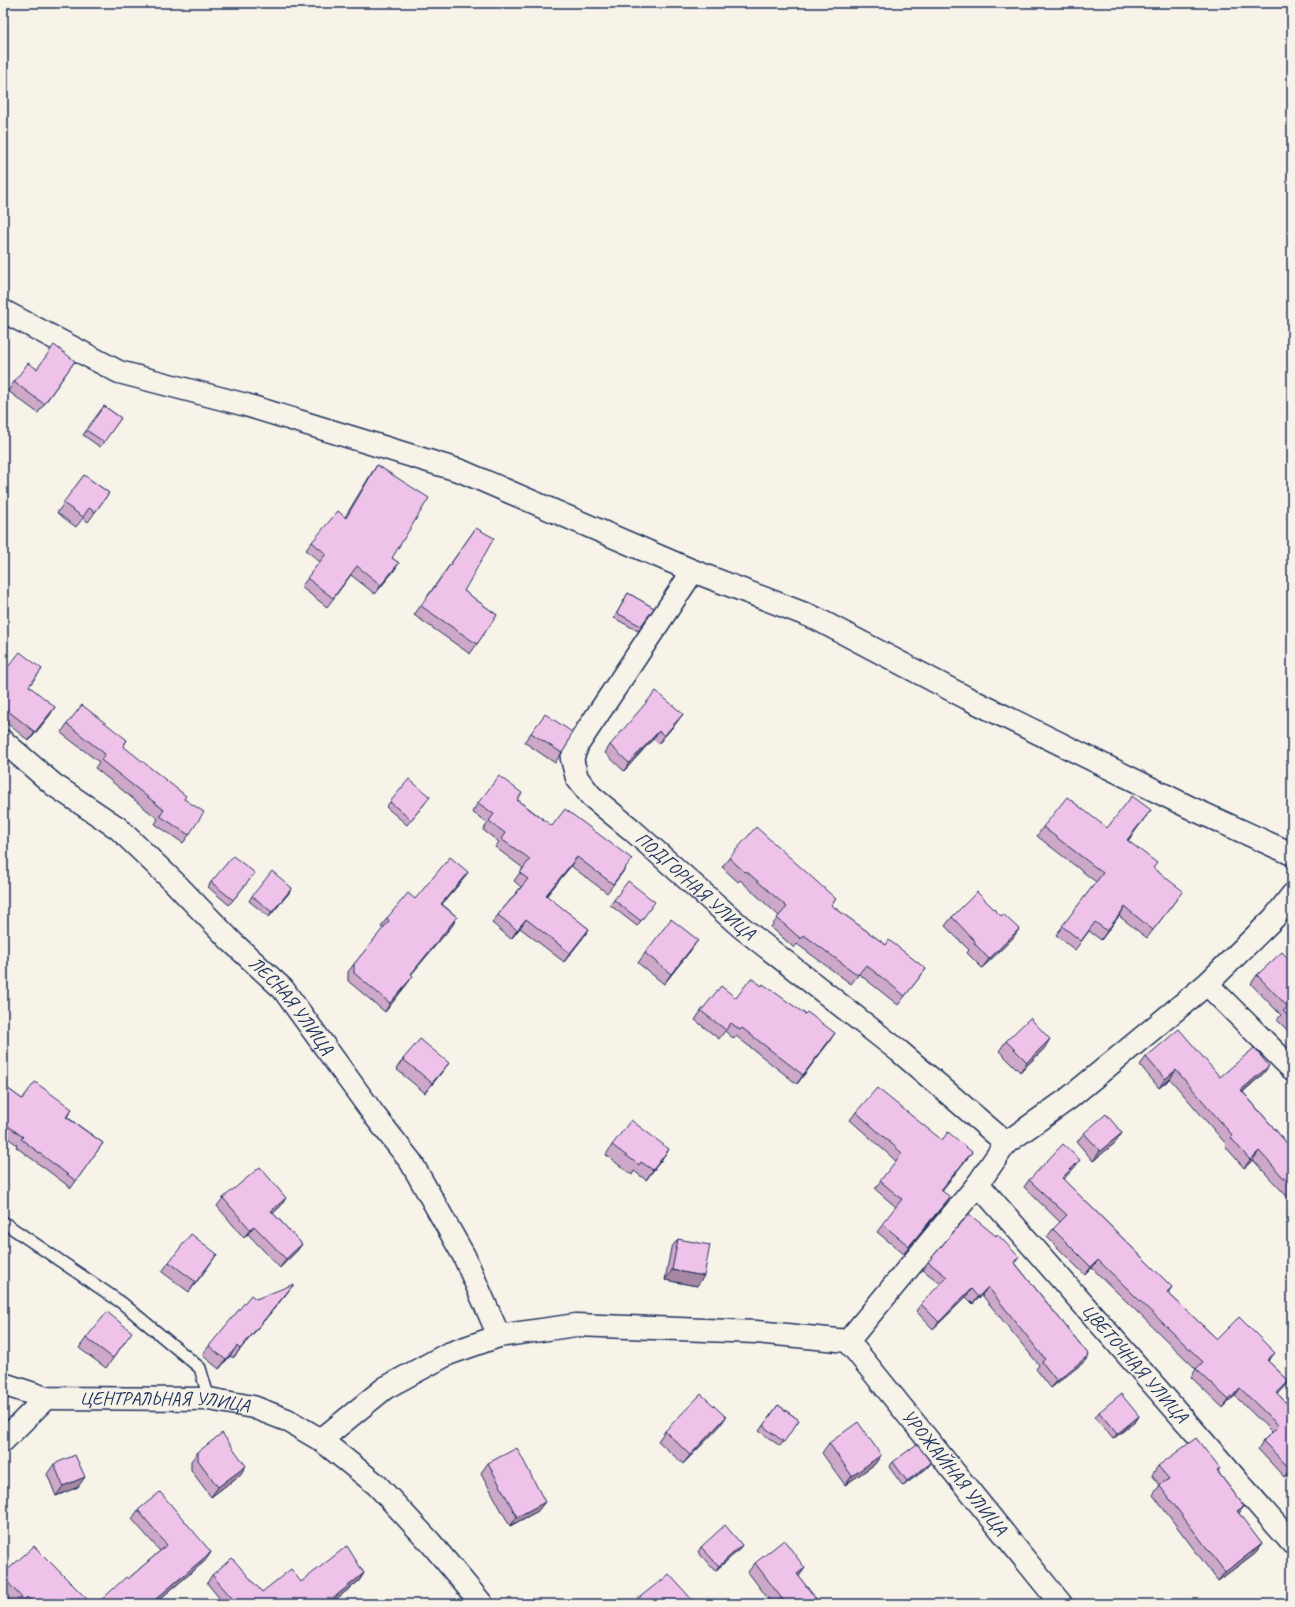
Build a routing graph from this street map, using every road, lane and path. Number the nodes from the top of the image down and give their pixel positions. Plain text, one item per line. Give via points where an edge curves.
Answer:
1 (3, 312) edge
2 (693, 571) junction
3 (3, 741) edge
4 (1292, 854) edge
5 (1292, 895) edge
6 (1207, 984) junction
7 (1292, 1069) edge
8 (1006, 1143) junction
9 (978, 1184) junction
10 (3, 1222) edge
11 (499, 1336) junction
12 (848, 1341) junction
13 (3, 1384) edge
14 (46, 1398) junction
15 (209, 1399) junction
16 (321, 1440) junction
17 (3, 1441) edge
18 (1292, 1542) edge
19 (482, 1604) edge
20 (1061, 1604) edge

1 - 2 street via 118,372 246,405 461,471
2 - 4 street via 815,618 967,698 1193,809
2 - 8 street, ПОДГОРНАЯ УЛИЦА via 578,744 572,759 577,778 592,796 740,928 899,1050
3 - 11 street, ЛЕСНАЯ УЛИЦА via 54,785 118,828 283,989 411,1162 464,1256
5 - 6 street via 1274,918
6 - 7 street
6 - 8 street via 1068,1098
8 - 9 street
9 - 12 street
9 - 18 street, ЦВЕТОЧНАЯ УЛИЦА
10 - 15 lane via 122,1303 200,1368
11 - 12 street via 576,1325 756,1332
11 - 16 street via 448,1354 385,1388
12 - 20 street, УРОЖАЙНАЯ УЛИЦА
13 - 14 street, ЦЕНТРАЛЬНАЯ УЛИЦА
14 - 15 street, ЦЕНТРАЛЬНАЯ УЛИЦА
14 - 17 street
15 - 16 street, ЦЕНТРАЛЬНАЯ УЛИЦА via 253,1407 287,1420
16 - 19 street, ЦЕНТРАЛЬНАЯ УЛИЦА via 377,1485 430,1542

